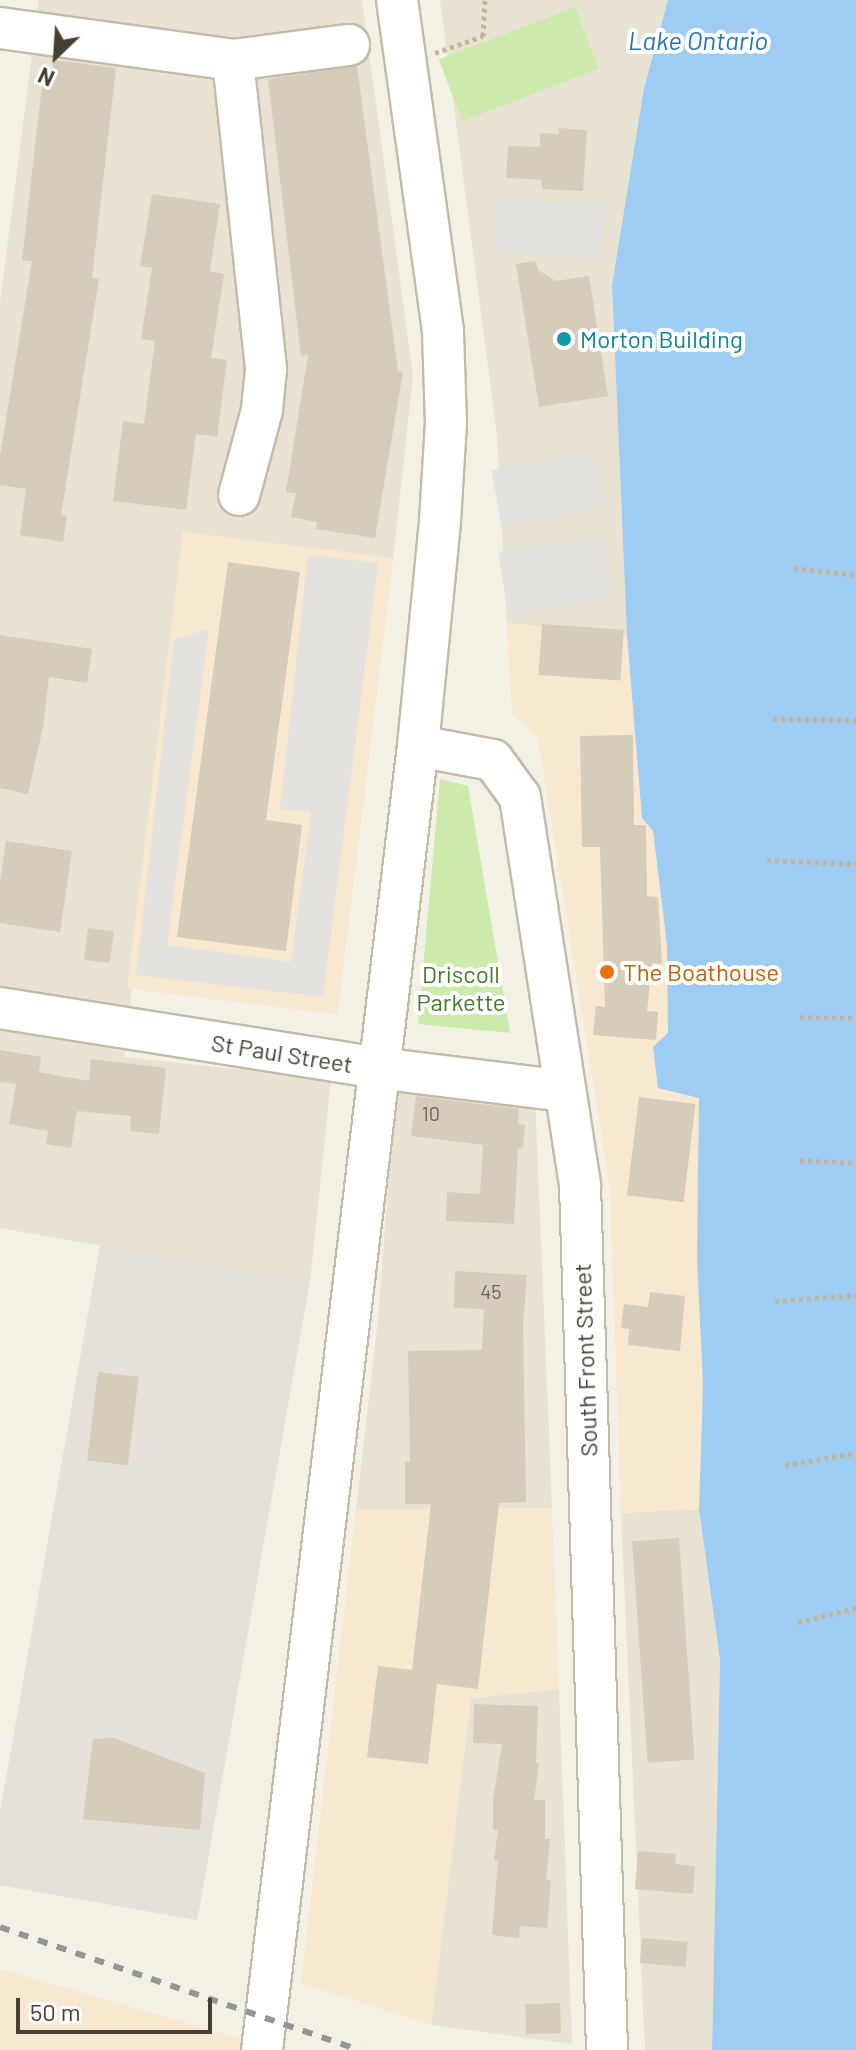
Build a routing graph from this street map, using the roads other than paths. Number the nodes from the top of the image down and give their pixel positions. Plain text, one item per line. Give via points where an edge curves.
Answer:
1 (397, 0) edge
2 (0, 28) edge
3 (349, 45) dead end
4 (233, 60) junction
5 (239, 495) dead end
6 (418, 746) junction
7 (0, 1008) edge
8 (378, 1068) junction
9 (565, 1091) junction
10 (262, 2050) edge
11 (607, 2050) edge

1 - 6 street via 443,331 446,423
2 - 4 street
3 - 4 street
4 - 5 street via 266,369 262,410
6 - 8 street
6 - 9 street, South Front Street via 493,760 520,797
7 - 8 street, St Paul Street
8 - 9 street, St Paul Street
8 - 10 street
9 - 11 street, South Front Street via 580,1185

